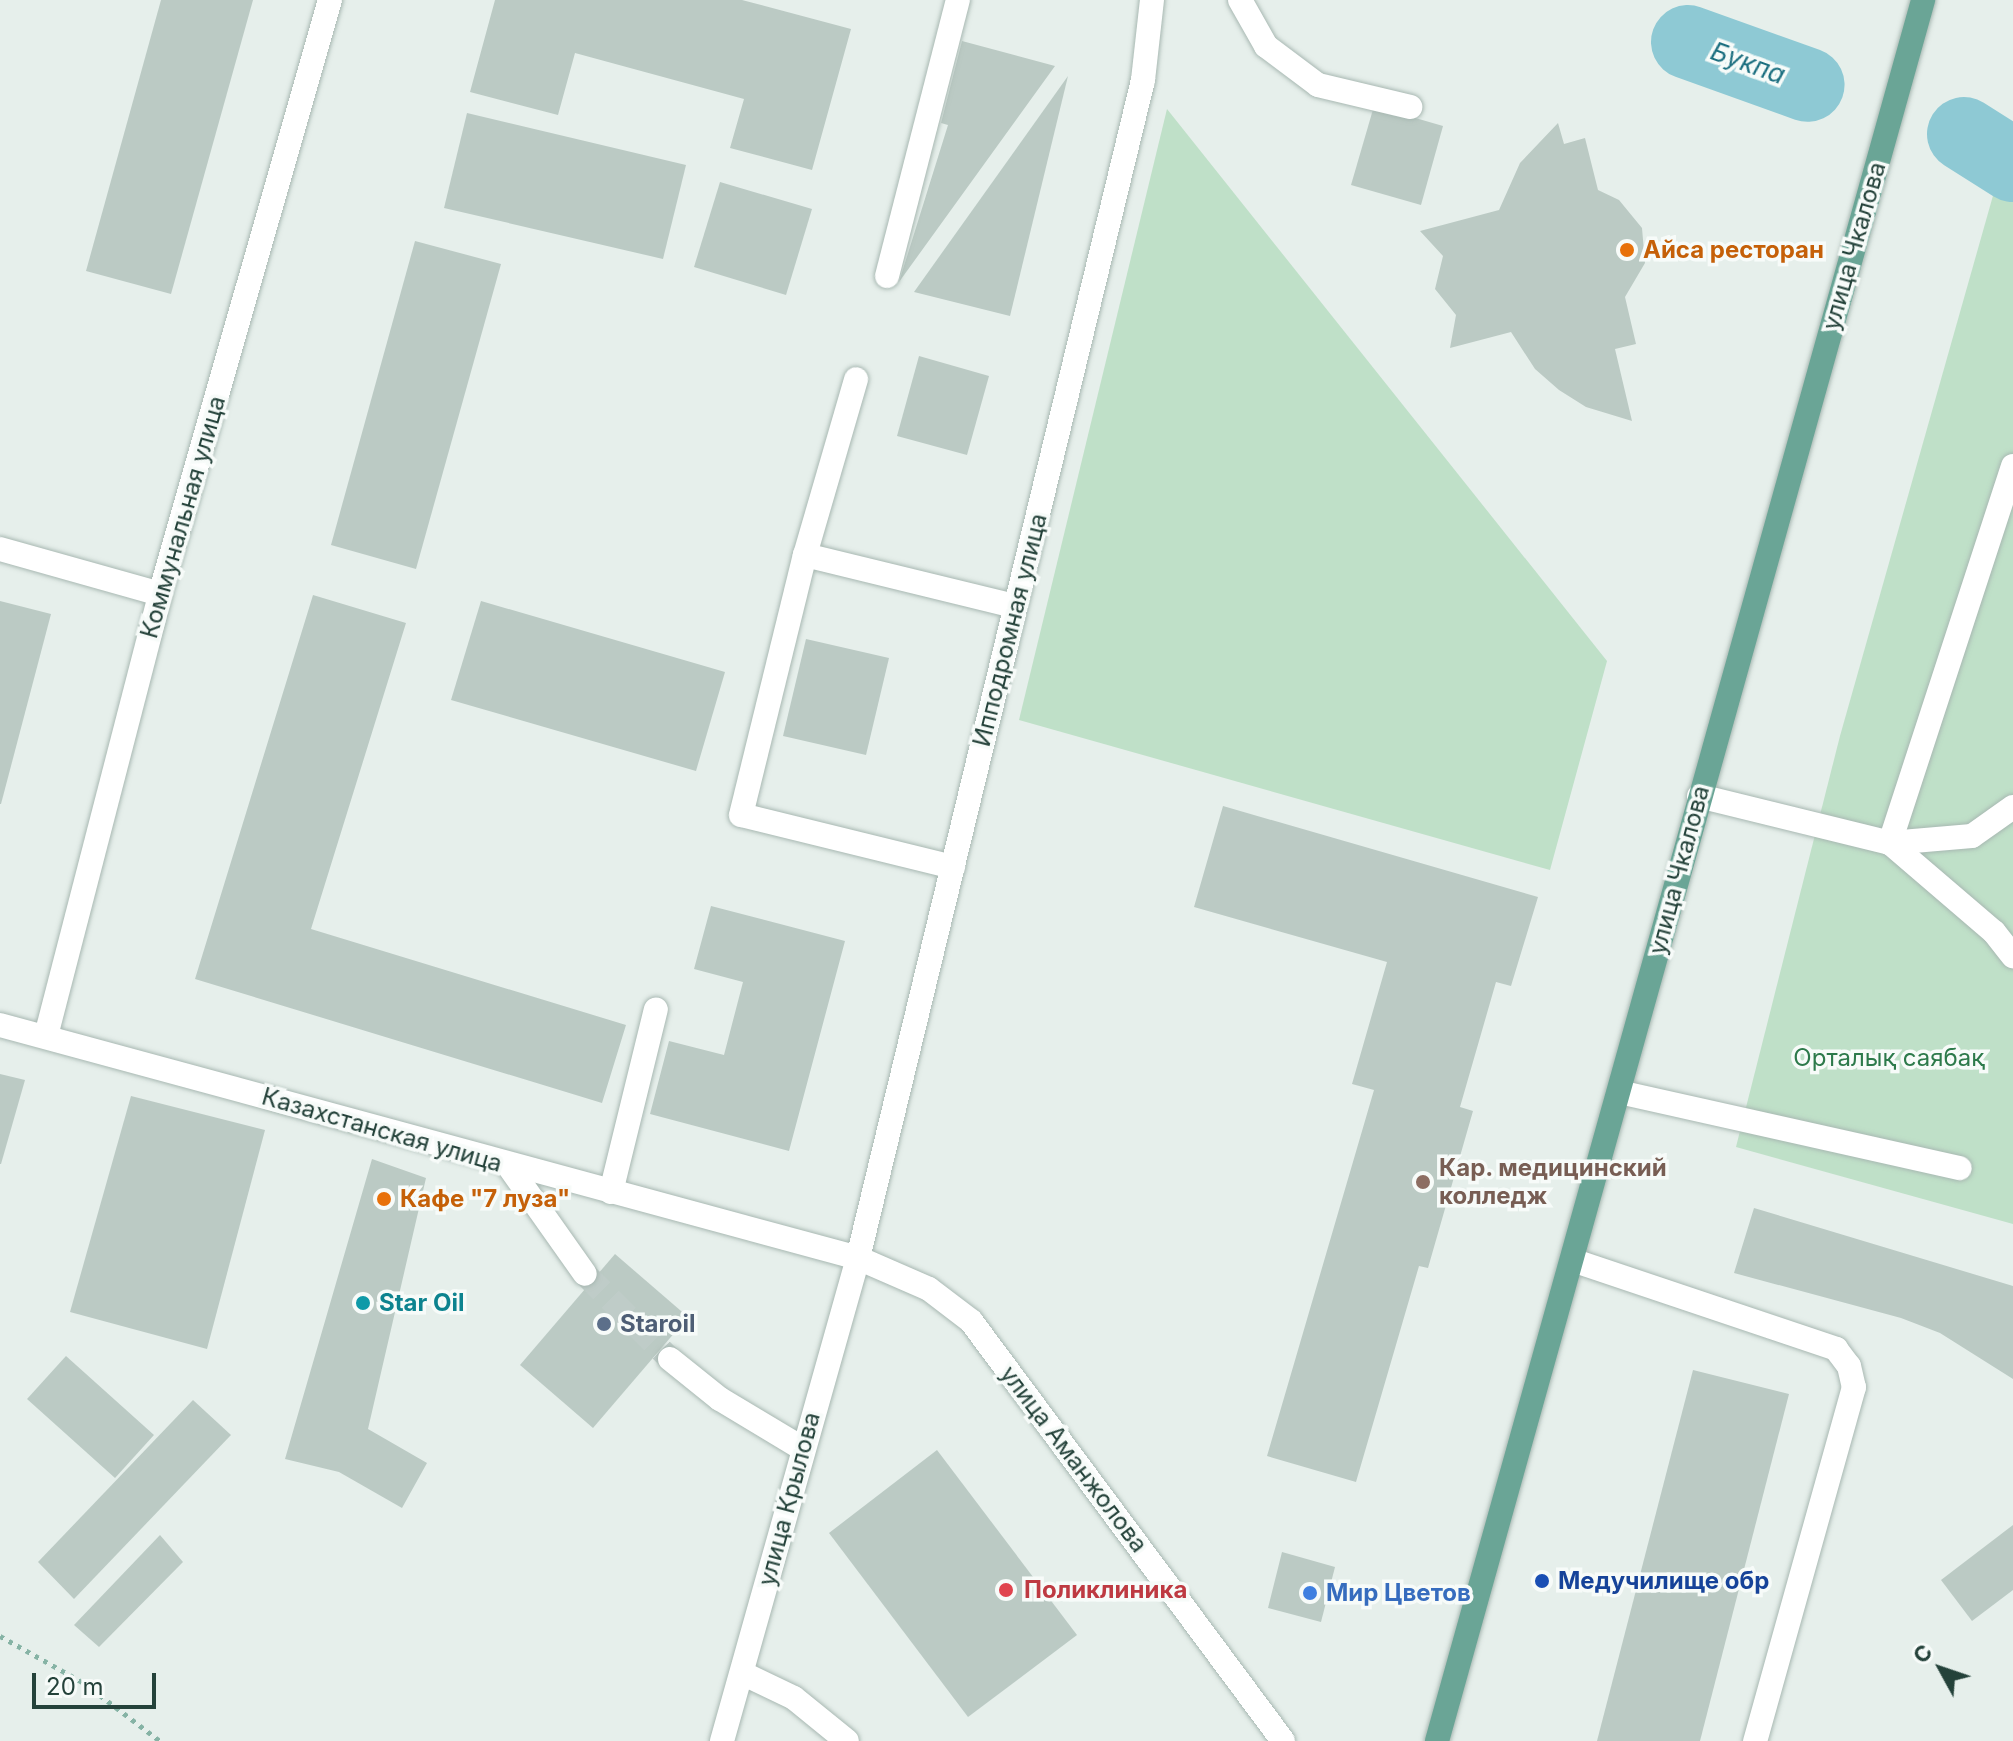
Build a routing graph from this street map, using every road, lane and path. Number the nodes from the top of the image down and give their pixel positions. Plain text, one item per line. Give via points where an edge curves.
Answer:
1 (330, 0) edge
2 (958, 0) edge
3 (1152, 0) edge
4 (1240, 0) edge
5 (1923, 0) edge
6 (1410, 107) dead end
7 (887, 276) dead end
8 (856, 379) dead end
9 (2013, 466) edge
10 (0, 549) edge
11 (805, 555) junction
12 (160, 594) junction
13 (1015, 606) junction
14 (1699, 796) junction
15 (2013, 807) edge
16 (1890, 843) junction
17 (953, 867) junction
18 (2013, 956) edge
19 (656, 1009) dead end
20 (0, 1025) edge
21 (46, 1036) junction
22 (1619, 1092) junction
23 (508, 1165) junction
24 (1960, 1168) dead end
25 (611, 1192) junction
26 (858, 1258) junction
27 (1572, 1260) junction
28 (585, 1274) tunnel mouth
29 (670, 1359) tunnel mouth
30 (800, 1447) junction
31 (0, 1636) edge
32 (744, 1674) junction
33 (160, 1741) edge
34 (722, 1741) edge
35 (847, 1741) edge
36 (1283, 1741) edge
37 (1437, 1741) edge
38 (1755, 1741) edge

1 - 12 street, Коммунальная улица
2 - 7 street
3 - 13 street, Ипподромная улица via 1143,80
4 - 6 street via 1266,46 1318,85
5 - 14 main road, улица Чкалова
8 - 11 street
9 - 16 street
10 - 12 street
11 - 13 street
11 - 17 street via 741,815
12 - 21 street, Коммунальная улица
13 - 17 street, Ипподромная улица
14 - 16 street
14 - 22 main road, улица Чкалова
15 - 16 street via 1972,836
16 - 18 street via 1994,932
17 - 26 street, Ипподромная улица
19 - 25 street
20 - 21 street, Казахстанская улица
21 - 23 street, Казахстанская улица
22 - 24 street
22 - 27 main road, улица Чкалова
23 - 25 street, Казахстанская улица
23 - 28 street
25 - 26 street, Казахстанская улица
26 - 30 street, улица Крылова
26 - 36 street, улица Аманжолова via 929,1289 971,1321
27 - 37 main road, улица Чкалова
27 - 38 street via 1836,1349 1849,1366 1854,1387
29 - 30 street via 720,1399
30 - 32 street, улица Крылова
31 - 33 path via 84,1683
32 - 34 street, улица Крылова
32 - 35 street via 794,1698

